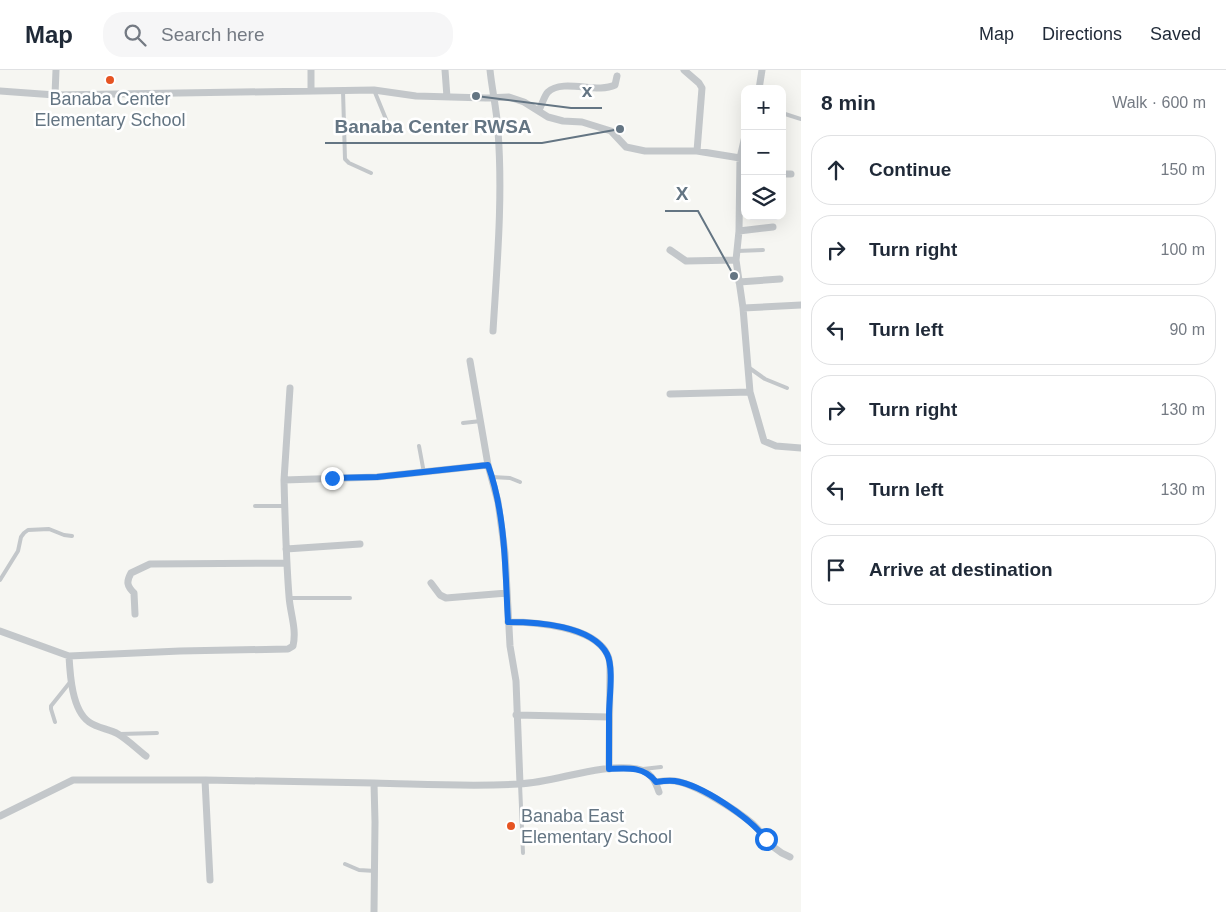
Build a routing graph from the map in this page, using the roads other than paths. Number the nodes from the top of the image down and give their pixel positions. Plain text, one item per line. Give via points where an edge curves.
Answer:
1 (56, 70) edge
2 (312, 70) edge
3 (445, 70) edge
4 (490, 70) edge
5 (684, 70) edge
6 (762, 70) edge
7 (617, 76) dead end
8 (760, 85) edge
9 (374, 90) junction
10 (0, 91) edge
11 (311, 91) junction
12 (343, 91) junction
13 (55, 94) junction
14 (447, 97) junction
15 (493, 98) junction
16 (539, 110) junction
17 (786, 114) edge
18 (801, 119) edge
19 (390, 129) dead end
20 (697, 151) junction
21 (741, 154) edge
22 (740, 158) junction
23 (741, 164) edge
24 (371, 172) dead end
25 (786, 174) edge
26 (791, 174) dead end
27 (742, 175) edge
28 (773, 227) dead end
29 (739, 231) junction
30 (670, 250) dead end
31 (764, 250) dead end
32 (737, 251) junction
33 (736, 260) junction
34 (780, 279) dead end
35 (739, 282) junction
36 (801, 305) edge
37 (743, 308) junction
38 (493, 331) dead end
39 (470, 361) dead end
40 (748, 366) junction
41 (290, 388) dead end
42 (787, 388) dead end
43 (750, 392) junction
44 (670, 394) dead end
45 (480, 421) junction
46 (463, 423) dead end
47 (419, 446) dead end
48 (801, 448) edge
49 (488, 465) junction
50 (424, 472) junction
51 (492, 477) junction
52 (284, 480) junction
53 (520, 482) dead end
54 (255, 506) dead end
55 (285, 506) junction
56 (72, 536) dead end
57 (360, 544) dead end
58 (286, 548) junction
59 (286, 563) junction
60 (0, 580) edge
61 (431, 583) dead end
62 (507, 593) junction
63 (289, 598) junction
64 (350, 598) dead end
65 (135, 614) dead end
66 (508, 622) junction
67 (0, 631) edge
68 (69, 656) junction
69 (71, 681) junction
70 (516, 715) junction
71 (609, 717) junction
72 (55, 722) dead end
73 (157, 733) dead end
74 (118, 734) junction
75 (146, 756) dead end
76 (661, 767) dead end
77 (609, 769) junction
78 (638, 769) junction
79 (205, 780) junction
80 (374, 782) junction
81 (656, 782) junction
82 (520, 784) junction
83 (658, 792) dead end
84 (0, 816) edge
85 (523, 853) dead end
86 (790, 857) dead end
87 (345, 864) dead end
88 (375, 871) junction
89 (210, 880) dead end
90 (374, 912) edge

1 - 13 street
2 - 11 street
3 - 14 street
4 - 15 street
5 - 20 street via 702,88
6 - 8 street
7 - 16 street via 615,85 608,88 558,87 548,92
9 - 12 street
9 - 14 street
9 - 19 lane
10 - 13 street
11 - 12 street
11 - 13 street
12 - 24 lane via 346,159 348,163
14 - 15 street
15 - 16 street via 509,97
15 - 38 street via 498,129 499,200
16 - 20 street via 548,117 612,131 626,147 645,151
17 - 18 lane
20 - 22 street
21 - 22 street
22 - 23 street
25 - 26 street
27 - 29 street
28 - 29 street
29 - 32 street
30 - 33 street via 686,261
31 - 32 lane
32 - 33 street
33 - 35 street
34 - 35 street
35 - 37 street
36 - 37 street
37 - 40 street
39 - 45 street
40 - 42 lane
40 - 43 street
41 - 52 street
43 - 44 street
43 - 48 street via 764,441 776,446
45 - 46 lane
45 - 49 street
47 - 50 lane
49 - 50 street
49 - 51 street
50 - 52 street
51 - 53 lane
51 - 62 street via 505,553
52 - 55 street
54 - 55 lane
55 - 58 street
56 - 60 lane via 49,529 28,530 21,537 18,551
57 - 58 street
58 - 59 street
59 - 63 street
59 - 65 street via 150,564 131,573 127,582 134,593
61 - 62 street via 446,598
62 - 66 street
63 - 64 lane
63 - 68 street via 295,636 294,646 288,649
66 - 70 street via 516,681
66 - 71 street via 553,624 584,635 602,646 609,662
67 - 68 street
68 - 69 street
69 - 72 lane via 51,706
69 - 74 street via 77,706 85,718
70 - 71 street
70 - 82 street
71 - 77 street
73 - 74 lane
74 - 75 street
76 - 78 lane
77 - 78 street
77 - 82 street
78 - 81 street
79 - 80 street
79 - 84 street via 73,780
79 - 89 street
80 - 82 street
80 - 88 street
81 - 83 street
81 - 86 street via 677,781 713,797 750,821 771,846
82 - 85 lane
87 - 88 lane via 359,870
88 - 90 street

